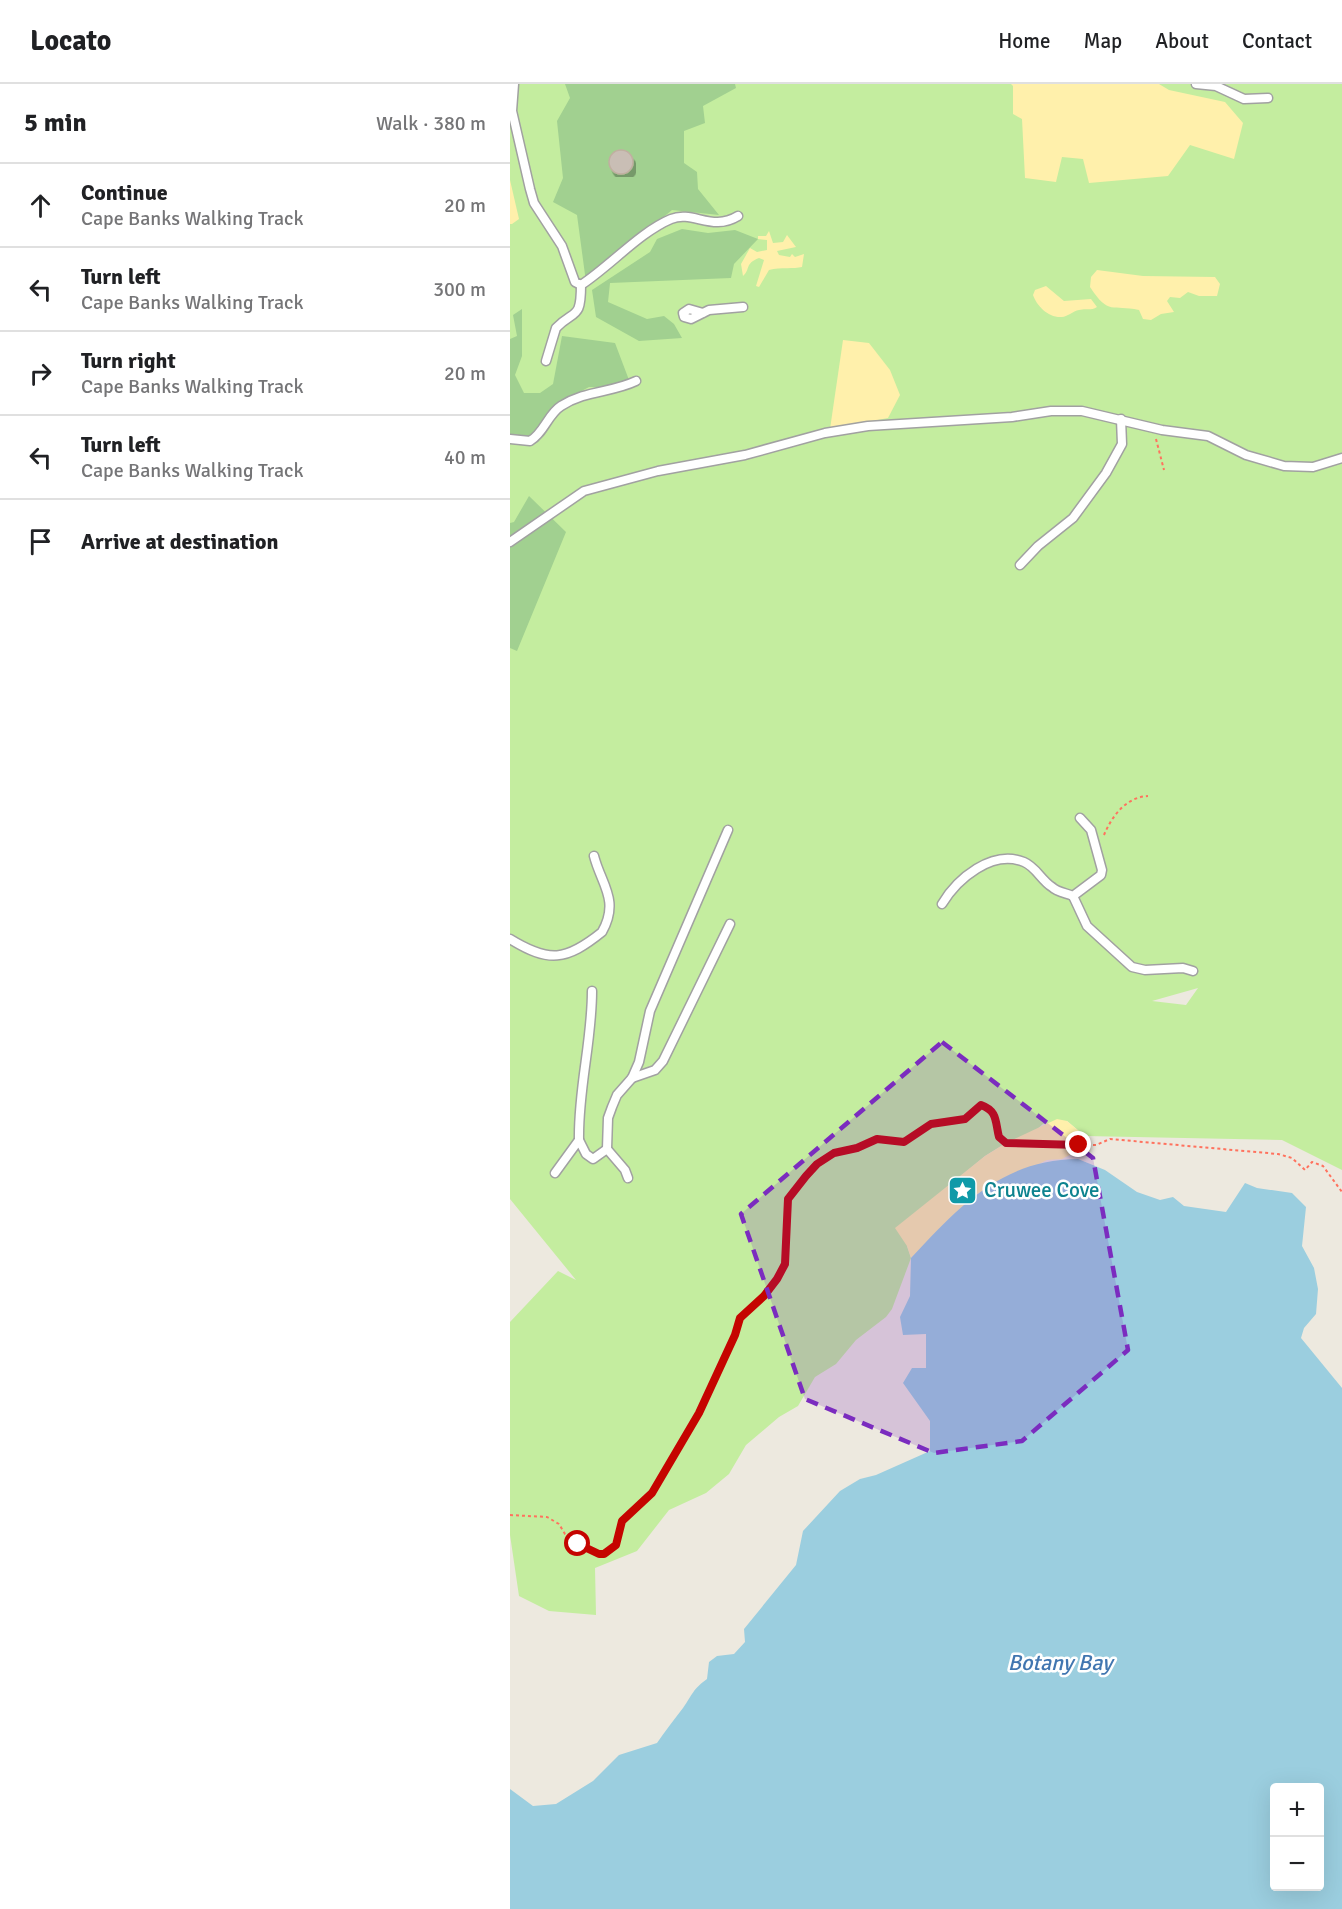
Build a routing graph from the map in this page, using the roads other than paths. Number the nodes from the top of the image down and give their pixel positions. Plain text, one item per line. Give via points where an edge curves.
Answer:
1 (514, 84) edge
2 (1196, 84) edge
3 (1268, 98) dead end
4 (738, 216) dead end
5 (581, 285) junction
6 (743, 308) dead end
7 (703, 313) dead end
8 (546, 361) dead end
9 (636, 381) dead end
10 (1121, 419) junction
11 (510, 439) edge
12 (1342, 458) edge
13 (510, 542) edge
14 (1020, 565) dead end
15 (1080, 818) dead end
16 (728, 830) dead end
17 (594, 856) dead end
18 (1073, 896) junction
19 (942, 904) dead end
20 (730, 924) dead end
21 (510, 939) edge
22 (1193, 970) dead end
23 (592, 991) dead end
24 (632, 1078) junction
25 (579, 1140) junction
26 (607, 1149) junction
27 (555, 1173) dead end
28 (628, 1178) dead end

1 - 5 lane via 512,111 532,196 562,246 575,282
2 - 3 lane via 1216,86 1244,99
4 - 5 lane via 723,224 680,218 668,221
5 - 8 lane via 577,310 556,328
6 - 7 lane
9 - 11 lane via 620,389 591,392 562,405 530,441
10 - 12 lane via 1208,436 1246,455 1284,466 1313,467
10 - 13 lane via 1082,411 1051,411 825,433 584,491
10 - 14 lane via 1122,444 1106,473 1073,518
15 - 18 lane via 1091,830 1102,866 1101,875
16 - 24 lane via 650,1011
17 - 21 lane via 610,903 602,932 576,949 558,955 532,953
18 - 19 lane via 1053,888 1033,867 1008,859 968,875
18 - 22 lane via 1087,926 1132,967
20 - 24 lane via 663,1061 655,1070
23 - 25 lane via 591,1029 580,1092
24 - 26 lane via 617,1095 608,1118
25 - 26 lane via 593,1159
25 - 27 lane
26 - 28 lane

